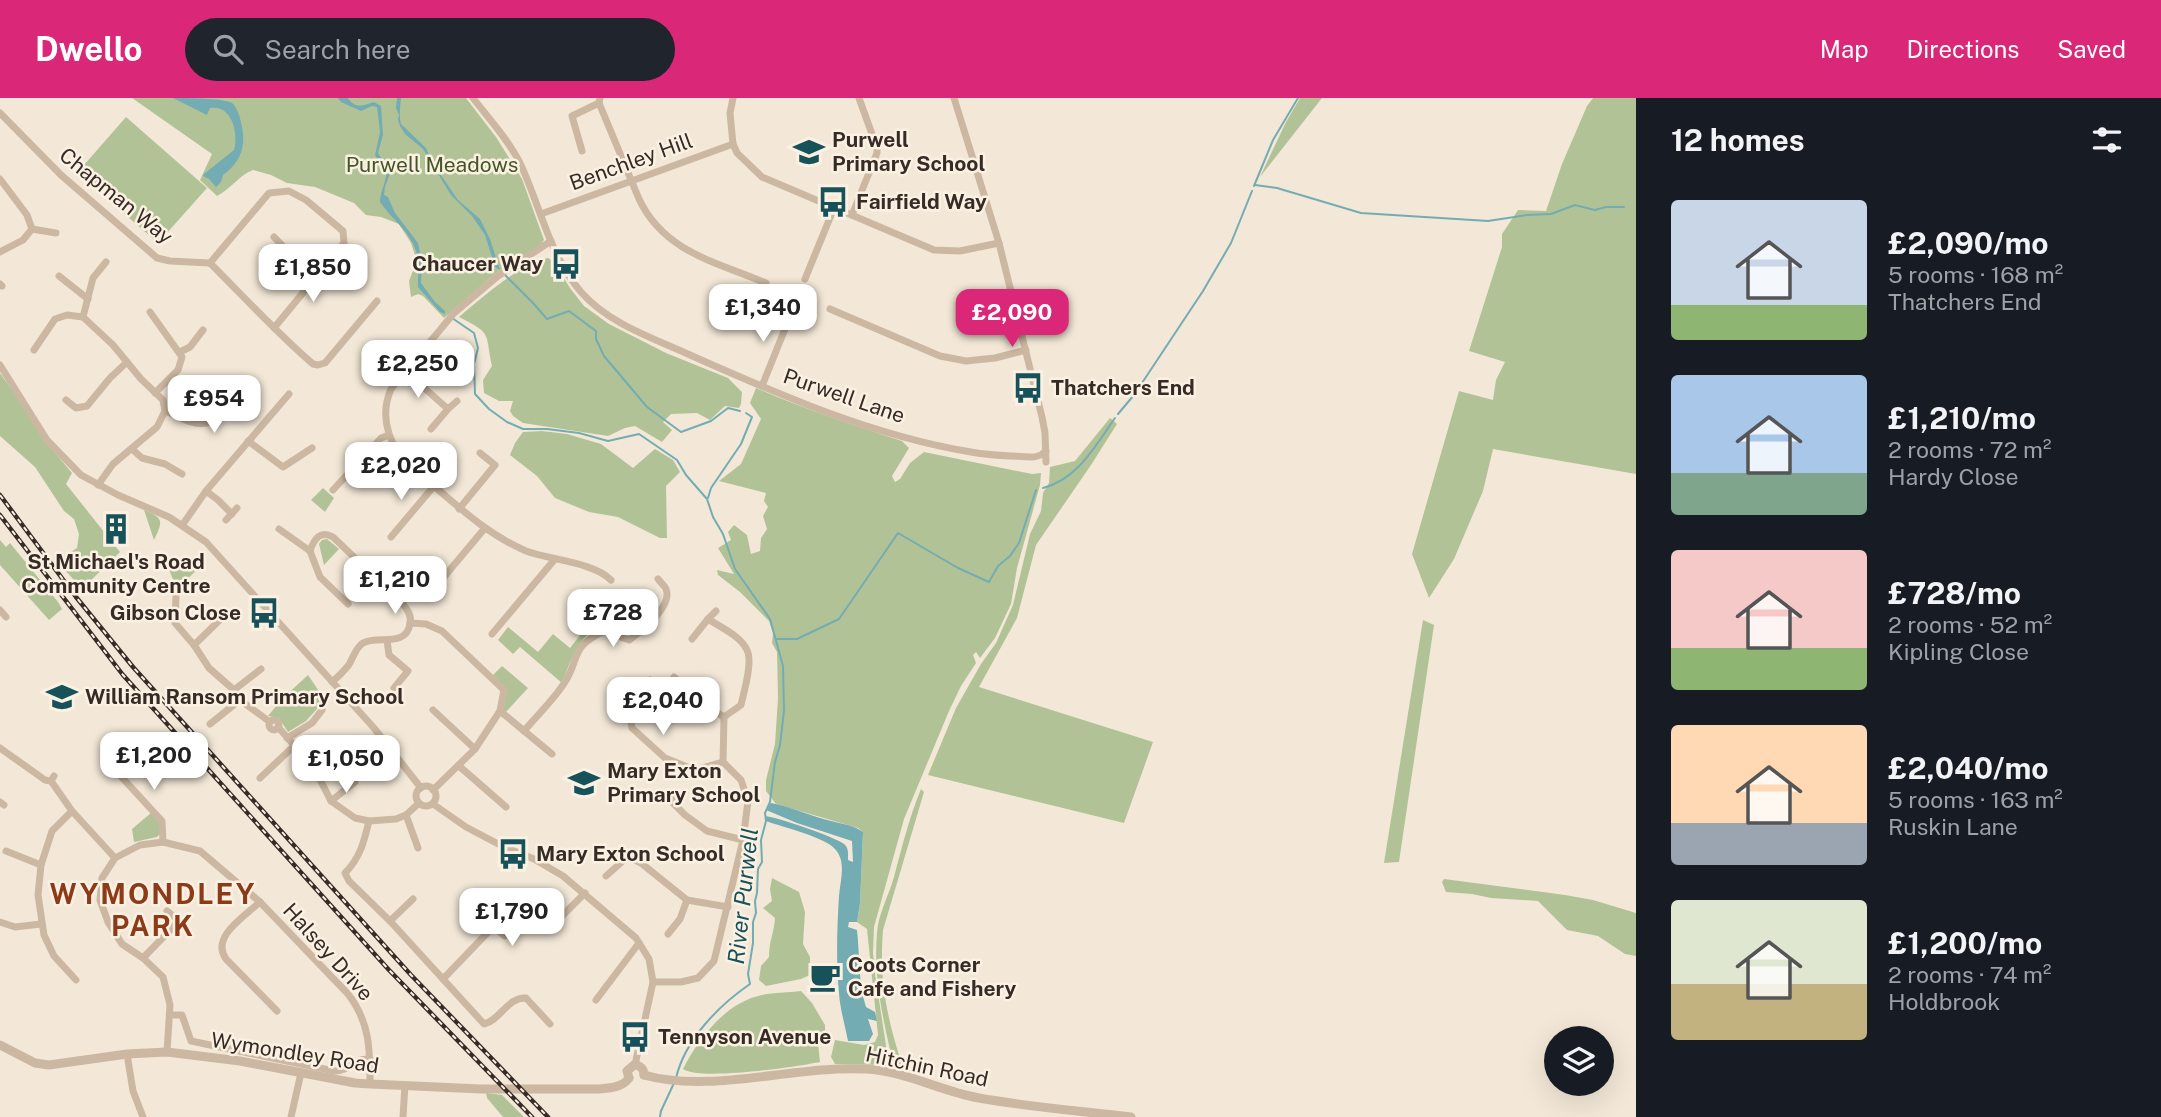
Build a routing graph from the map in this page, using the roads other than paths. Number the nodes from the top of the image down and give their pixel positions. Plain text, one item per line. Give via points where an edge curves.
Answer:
1 (473, 98) edge
2 (733, 98) edge
3 (859, 98) edge
4 (954, 98) edge
5 (600, 101) edge
6 (0, 113) edge
7 (733, 144) junction
8 (582, 150) dead end
9 (0, 179) edge
10 (631, 180) junction
11 (834, 208) junction
12 (541, 214) junction
13 (852, 215) junction
14 (32, 229) junction
15 (56, 233) dead end
16 (274, 237) dead end
17 (551, 242) junction
18 (999, 243) junction
19 (0, 252) edge
20 (106, 262) dead end
21 (210, 263) junction
22 (59, 276) dead end
23 (315, 279) junction
24 (805, 279) dead end
25 (766, 282) dead end
26 (88, 299) junction
27 (377, 300) dead end
28 (830, 309) dead end
29 (150, 312) dead end
30 (791, 314) dead end
31 (83, 317) junction
32 (274, 328) junction
33 (203, 330) dead end
34 (34, 350) dead end
35 (1026, 350) junction
36 (180, 352) junction
37 (127, 362) junction
38 (0, 365) edge
39 (405, 371) junction
40 (762, 386) junction
41 (239, 390) dead end
42 (155, 393) junction
43 (289, 394) dead end
44 (66, 400) dead end
45 (457, 401) dead end
46 (448, 409) junction
47 (165, 411) junction
48 (431, 429) dead end
49 (389, 435) junction
50 (248, 441) junction
51 (312, 448) dead end
52 (132, 449) junction
53 (1046, 451) junction
54 (480, 453) dead end
55 (1046, 463) dead end
56 (182, 474) dead end
57 (98, 485) junction
58 (433, 486) junction
59 (333, 490) dead end
60 (206, 491) junction
61 (459, 509) junction
62 (232, 514) dead end
63 (183, 524) junction
64 (485, 528) junction
65 (279, 529) dead end
66 (391, 537) dead end
67 (310, 551) junction
68 (555, 559) junction
69 (658, 579) dead end
70 (611, 580) dead end
71 (438, 584) dead end
72 (178, 589) dead end
73 (167, 597) dead end
74 (176, 599) junction
75 (348, 604) dead end
76 (0, 610) edge
77 (716, 611) dead end
78 (225, 615) dead end
79 (6, 617) dead end
80 (708, 619) junction
81 (410, 623) junction
82 (492, 635) dead end
83 (692, 639) dead end
84 (387, 640) junction
85 (194, 645) junction
86 (261, 669) dead end
87 (674, 677) dead end
88 (650, 680) dead end
89 (332, 682) junction
90 (394, 688) dead end
91 (234, 690) junction
92 (240, 699) junction
93 (322, 710) dead end
94 (433, 710) dead end
95 (500, 711) junction
96 (724, 717) junction
97 (210, 724) dead end
98 (524, 731) junction
99 (287, 738) junction
100 (295, 745) junction
101 (0, 748) edge
102 (475, 749) junction
103 (552, 754) dead end
104 (335, 758) dead end
105 (105, 759) dead end
106 (723, 762) junction
107 (459, 766) junction
108 (260, 778) dead end
109 (421, 788) junction
110 (433, 790) junction
111 (676, 794) dead end
112 (331, 801) junction
113 (419, 803) junction
114 (433, 804) junction
115 (506, 807) dead end
116 (72, 811) junction
117 (406, 815) junction
118 (369, 821) junction
119 (743, 840) junction
120 (163, 842) junction
121 (418, 848) dead end
122 (6, 851) dead end
123 (115, 858) junction
124 (41, 865) junction
125 (606, 876) dead end
126 (585, 893) junction
127 (413, 899) dead end
128 (687, 900) junction
129 (260, 902) junction
130 (472, 905) dead end
131 (728, 907) junction
132 (167, 911) dead end
133 (530, 918) dead end
134 (0, 922) edge
135 (390, 922) junction
136 (41, 924) junction
137 (522, 926) dead end
138 (493, 927) junction
139 (668, 934) dead end
140 (639, 943) junction
141 (143, 958) junction
142 (443, 979) junction
143 (76, 980) dead end
144 (653, 982) junction
145 (596, 1000) dead end
146 (277, 1012) dead end
147 (170, 1015) junction
148 (550, 1024) dead end
149 (0, 1045) edge
150 (167, 1052) junction
151 (127, 1054) junction
152 (370, 1059) junction
153 (635, 1065) junction
154 (301, 1073) junction
155 (644, 1075) junction
156 (629, 1078) junction
157 (370, 1084) junction
158 (405, 1085) junction
159 (143, 1117) edge
160 (291, 1117) edge
161 (403, 1117) edge
162 (1131, 1117) edge

1 - 12 street, Purwell Lane via 519,160
2 - 7 street
3 - 13 street via 877,153
4 - 18 street
5 - 8 street via 572,116
5 - 10 street
6 - 21 street, Chapman Way via 35,151 157,258
7 - 10 street, Benchley Hill
7 - 11 street via 762,177
9 - 14 street
10 - 12 street, Benchley Hill
10 - 25 street via 646,214 677,246
11 - 13 street
11 - 24 street
12 - 17 street, Purwell Lane
13 - 18 street via 934,250 960,251
14 - 15 street
14 - 19 street via 23,240
16 - 23 street
17 - 39 street via 506,270 451,316
17 - 40 street, Purwell Lane via 581,292 607,315
18 - 35 street
20 - 26 street via 93,278
21 - 23 street via 269,193 289,191 343,231 344,243
21 - 32 street
22 - 26 street
23 - 32 street
26 - 31 street
27 - 32 street via 325,363 318,365
28 - 35 street via 940,356 965,361
29 - 36 street
30 - 40 street
31 - 34 street via 58,317
31 - 37 street
33 - 36 street
35 - 53 street
36 - 42 street via 181,365
37 - 42 street
37 - 44 street via 87,406 76,408
38 - 57 street via 47,440 81,475
39 - 46 street
39 - 49 street via 386,401
40 - 53 street, Purwell Lane via 824,411 958,450 1034,457
41 - 47 street via 223,415 204,424
42 - 47 street via 163,400
43 - 50 street
45 - 46 street
46 - 48 street
47 - 52 street via 157,426
49 - 58 street via 400,457
49 - 59 street
50 - 51 street via 281,470
50 - 60 street
52 - 56 street via 142,458
52 - 57 street via 113,464
53 - 55 street
54 - 61 street via 495,466
57 - 63 street
58 - 61 street
58 - 66 street
60 - 62 street
60 - 63 street
61 - 64 street
63 - 89 street via 206,542
64 - 68 street via 519,548
64 - 71 street
65 - 67 street
67 - 75 street via 320,577
67 - 81 street via 319,536 333,537 406,608
68 - 70 street via 593,569
68 - 82 street
69 - 98 street via 665,587 666,602 642,632 629,640 604,631 587,639 565,683
72 - 74 street
73 - 74 street
74 - 85 street via 175,623
76 - 79 street
77 - 80 street
78 - 85 street
80 - 83 street
80 - 96 street via 748,650 741,705
81 - 84 street via 399,638
81 - 95 street via 442,631 492,678 504,690
84 - 89 street via 361,645
84 - 90 street via 389,655 408,671
85 - 91 street via 209,668
86 - 91 street
87 - 96 street
88 - 106 street via 631,705 632,728 666,758 695,770
89 - 109 street
91 - 92 street
92 - 97 street
92 - 99 street
93 - 99 street via 312,723
94 - 102 street
95 - 98 street
95 - 102 street
96 - 106 street
98 - 103 street
99 - 100 street
100 - 108 street
100 - 112 street via 314,768
101 - 116 street via 45,780 53,778
102 - 107 street
104 - 112 street via 355,782
105 - 120 street via 162,821
106 - 119 street via 741,780 748,801
107 - 110 street
107 - 115 street
109 - 110 street
109 - 113 street via 416,796
110 - 114 street
111 - 119 street via 672,802 707,831
112 - 118 street via 355,818
113 - 114 street
113 - 117 street
114 - 126 street via 466,827 534,859
116 - 123 street
116 - 124 street via 52,831
117 - 118 street
117 - 121 street
118 - 135 street via 363,848 345,873
119 - 131 street
120 - 123 street, Halsey Drive via 140,845
120 - 129 street, Halsey Drive via 200,851
122 - 124 street
123 - 141 street via 102,878 100,900 122,944
124 - 136 street
125 - 128 street via 631,858
126 - 133 street via 552,926 544,928
126 - 140 street
127 - 135 street
128 - 131 street
128 - 139 street
129 - 146 street via 224,936 221,950
129 - 152 street, Halsey Drive via 355,1002 367,1028
130 - 138 street
131 - 144 street via 714,961 698,978
132 - 141 street via 179,922
134 - 136 street via 15,927
135 - 142 street
136 - 143 street via 54,956
137 - 138 street via 505,936
138 - 142 street
140 - 144 street via 649,959
140 - 145 street
141 - 147 street via 163,977
142 - 148 street via 484,1024 520,997
144 - 153 street
147 - 150 street
147 - 152 street, Wymondley Road via 182,1015 191,1041 334,1071
149 - 151 street, Wymondley Road via 49,1065
150 - 151 street, Wymondley Road
150 - 154 street, Wymondley Road
151 - 159 street
152 - 157 street, Halsey Drive
153 - 155 street
153 - 156 street via 628,1069
154 - 157 street, Wymondley Road
154 - 160 street
155 - 156 street via 638,1081
155 - 162 street, Hitchin Road via 714,1080 865,1069 976,1098
156 - 158 street, Wymondley Road via 616,1087 598,1089
157 - 158 street, Wymondley Road
158 - 161 street

